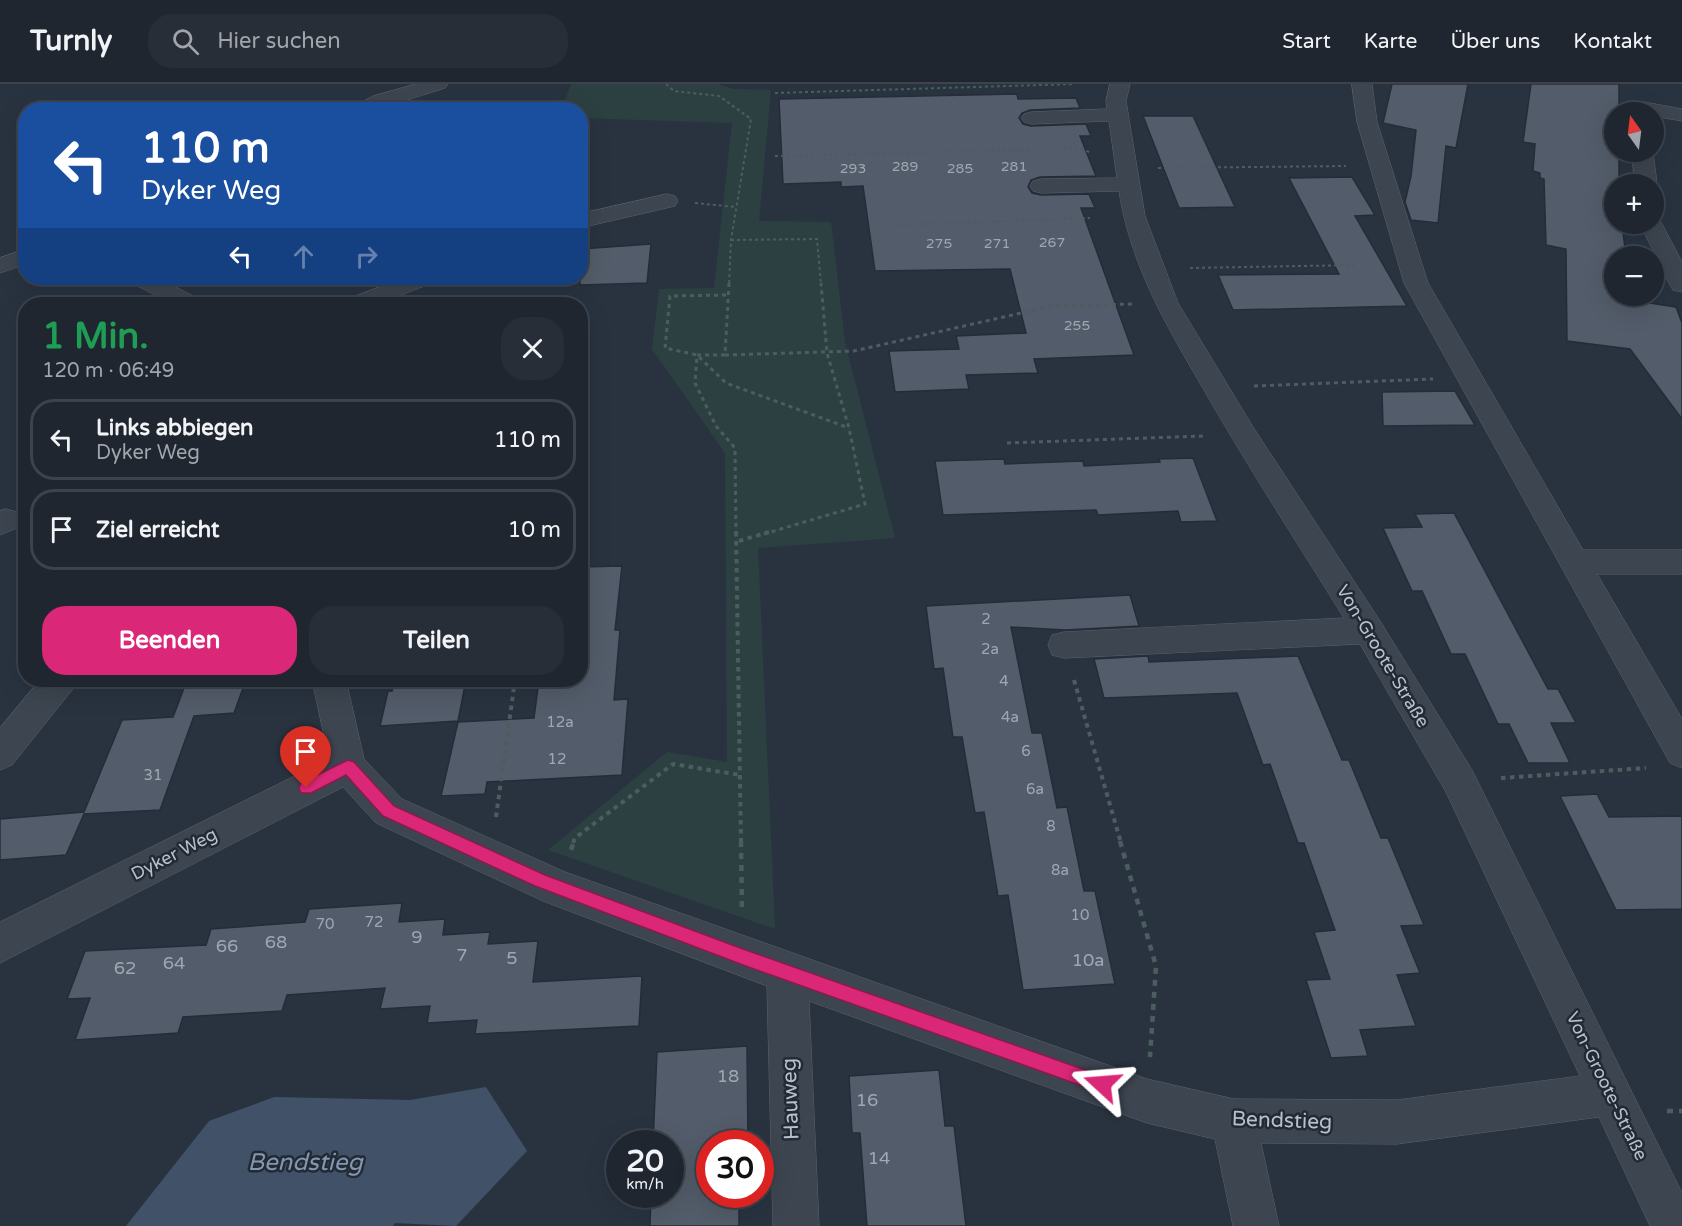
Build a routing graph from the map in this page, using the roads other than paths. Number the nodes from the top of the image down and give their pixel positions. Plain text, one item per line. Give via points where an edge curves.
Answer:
1 (438, 84) edge
2 (1362, 84) edge
3 (1642, 84) edge
4 (1119, 99) edge
5 (375, 102) edge
6 (1643, 102) edge
7 (1664, 113) edge
8 (1682, 116) edge
9 (1031, 118) dead end
10 (1128, 176) junction
11 (1041, 186) dead end
12 (667, 201) road end
13 (588, 219) edge
14 (1656, 234) edge
15 (18, 259) edge
16 (0, 266) edge
17 (154, 285) edge
18 (405, 285) edge
19 (1682, 285) edge
20 (177, 297) edge
21 (375, 297) edge
22 (1574, 562) junction
23 (1682, 562) edge
24 (1368, 630) junction
25 (1064, 645) road end
26 (54, 687) edge
27 (331, 687) edge
28 (1682, 752) edge
29 (0, 754) edge
30 (348, 767) junction
31 (0, 943) edge
32 (787, 973) junction
33 (1612, 1094) junction
34 (1234, 1121) junction
35 (796, 1226) edge
36 (1256, 1226) edge
37 (1674, 1226) edge

1 - 5 street
2 - 22 street via 1367,122 1416,283
3 - 6 street
4 - 9 street
4 - 10 street, Von-Groote-Straße
7 - 8 street
10 - 11 street
10 - 24 street, Von-Groote-Straße via 1134,216 1166,303 1243,434
12 - 13 street
14 - 19 street
15 - 16 street
17 - 20 street
18 - 21 street
22 - 23 street
22 - 28 street
24 - 25 street
24 - 33 street, Von-Groote-Straße via 1459,781
26 - 29 street
27 - 30 street
30 - 31 street, Dyker Weg
30 - 32 street, Bendstieg via 389,811 491,860
32 - 34 street, Bendstieg via 1147,1101
32 - 35 street, Hauweg
33 - 34 street, Bendstieg via 1396,1122
33 - 37 street, Von-Groote-Straße
34 - 36 street

